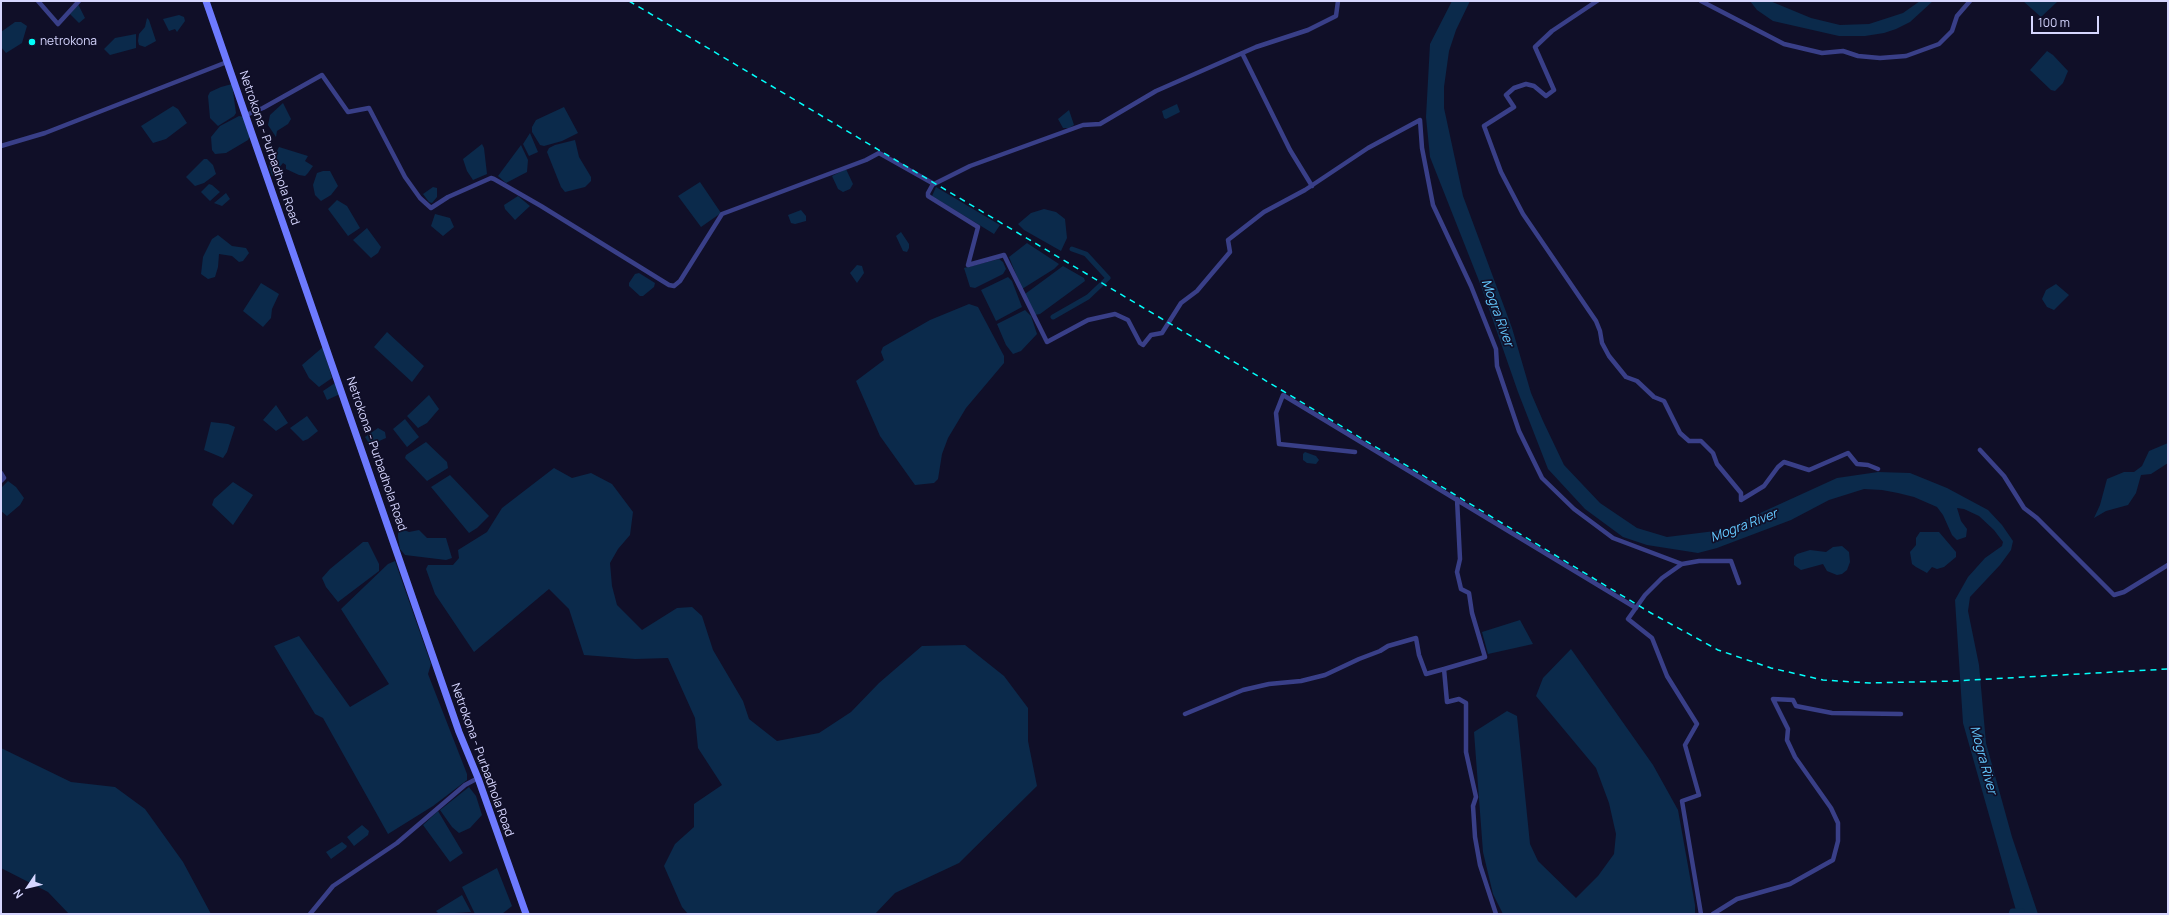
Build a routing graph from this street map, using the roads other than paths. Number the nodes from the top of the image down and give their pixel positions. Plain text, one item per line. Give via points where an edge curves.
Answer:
1 (38, 1) edge
2 (79, 1) edge
3 (206, 1) edge
4 (1338, 1) edge
5 (1597, 1) edge
6 (1701, 1) edge
7 (1970, 1) edge
8 (1242, 53) junction
9 (227, 62) junction
10 (246, 115) junction
11 (1, 146) edge
12 (933, 184) junction
13 (1312, 186) junction
14 (1980, 450) dead end
15 (1355, 452) dead end
16 (1878, 469) dead end
17 (1, 473) edge
18 (1, 481) edge
19 (1457, 499) junction
20 (1682, 564) junction
21 (2168, 565) edge
22 (1739, 584) dead end
23 (1636, 608) junction
24 (1444, 669) junction
25 (1185, 714) dead end
26 (1901, 714) dead end
27 (478, 778) junction
28 (310, 914) edge
29 (526, 914) edge
30 (1496, 914) edge
31 (1701, 914) edge
32 (1713, 914) edge

1 - 2 street via 58,24
3 - 9 main road, Netrokona - Purbadhola Road
4 - 8 street via 1336,16 1324,23 1300,34
5 - 16 street via 1552,31 1535,47 1554,90 1546,96 1534,86 1526,84 1514,88 1506,95 1514,107 1484,126 1501,172 1523,214 1596,321 1602,343 1609,356 1626,377 1637,381 1654,397 1664,401 1680,433 1689,441 1701,441 1713,453 1717,464 1741,493 1741,500 1764,486 1784,462 1809,470 1848,453 1857,464
6 - 7 street via 1784,44 1822,53 1843,51 1858,56 1880,58 1906,56 1939,44 1952,31 1957,16
8 - 12 street via 1156,91 1100,124 1083,125 958,171
8 - 13 street via 1290,150
9 - 10 main road, Netrokona - Purbadhola Road
9 - 11 street via 45,133
10 - 12 street via 322,75 348,112 369,108 406,177 420,198 431,208 448,197 491,178 672,286 680,282 720,215 877,154
10 - 27 main road, Netrokona - Purbadhola Road via 459,732
12 - 13 street via 928,196 978,227 968,265 1004,255 1047,342 1088,320 1115,314 1128,320 1143,345 1151,335 1162,333 1181,304 1197,292 1230,252 1228,240 1264,212
13 - 20 street via 1368,148 1420,120 1422,148 1433,205 1471,286 1496,349 1497,366 1519,431 1542,478 1574,509 1613,538
14 - 21 street via 2004,476 2024,508 2114,595 2124,592
15 - 19 street via 1279,444 1276,413 1283,395
17 - 18 street via 4,478
19 - 23 street
19 - 24 street via 1460,559 1457,572 1461,589 1469,594 1485,657
20 - 22 street via 1699,561 1731,562
20 - 23 street via 1662,578
23 - 31 street via 1628,619 1652,638 1667,676 1697,724 1685,745 1698,795 1682,801
24 - 25 street via 1426,674 1418,655 1416,638 1388,646 1325,675 1243,690
24 - 30 street via 1447,702 1459,699 1466,703 1466,752 1476,797 1473,806 1474,837
26 - 32 street via 1832,713 1796,706 1793,700 1773,699 1788,729 1787,740 1838,822 1838,841 1833,860 1790,884 1737,899
27 - 28 street via 465,785 397,843 333,886
27 - 29 main road, Netrokona - Purbadhola Road

